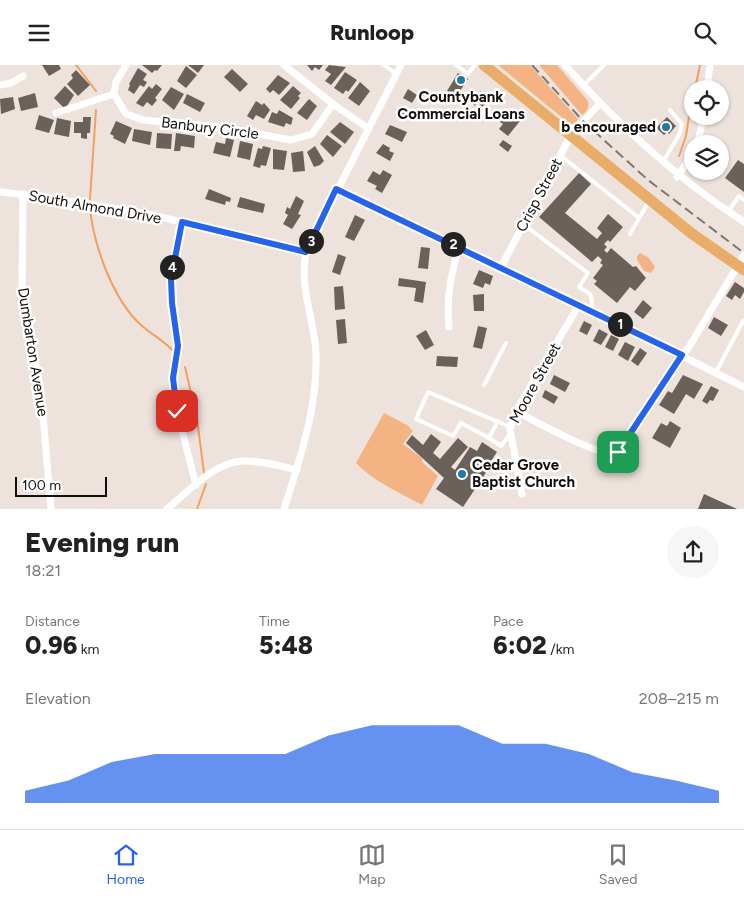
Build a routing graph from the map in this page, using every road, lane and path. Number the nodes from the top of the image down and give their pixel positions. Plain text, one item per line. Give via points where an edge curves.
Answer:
1 (126, 65) edge
2 (284, 65) edge
3 (384, 65) edge
4 (401, 65) edge
5 (456, 65) edge
6 (475, 65) edge
7 (484, 65) edge
8 (604, 65) edge
9 (710, 65) edge
10 (570, 67) edge
11 (396, 74) junction
12 (23, 76) dead end
13 (708, 80) edge
14 (0, 85) edge
15 (583, 85) junction
16 (114, 94) junction
17 (600, 103) junction
18 (333, 104) junction
19 (670, 110) dead end
20 (56, 113) dead end
21 (369, 129) junction
22 (571, 135) junction
23 (560, 155) junction
24 (663, 162) junction
25 (684, 167) edge
26 (679, 175) junction
27 (336, 189) junction
28 (0, 192) edge
29 (23, 194) junction
30 (650, 200) junction
31 (744, 200) edge
32 (728, 211) junction
33 (638, 217) junction
34 (182, 222) junction
35 (744, 222) edge
36 (523, 224) junction
37 (630, 234) dead end
38 (459, 247) junction
39 (306, 252) junction
40 (744, 255) edge
41 (500, 267) junction
42 (740, 268) edge
43 (579, 305) junction
44 (590, 310) junction
45 (743, 321) edge
46 (449, 327) dead end
47 (506, 343) dead end
48 (682, 355) junction
49 (716, 372) junction
50 (484, 385) dead end
51 (744, 387) edge
52 (516, 411) junction
53 (498, 421) junction
54 (510, 430) junction
55 (489, 438) junction
56 (296, 471) junction
57 (196, 485) junction
58 (522, 494) dead end
59 (50, 509) edge
60 (167, 509) edge
61 (284, 509) edge

1 - 16 street via 116,81
2 - 18 street
3 - 11 lane
4 - 11 street
5 - 6 lane via 468,74
7 - 22 main road
8 - 15 lane
9 - 13 street
10 - 15 street
11 - 21 street
12 - 14 street
15 - 17 street
16 - 18 street, Banbury Circle via 126,114 143,120 221,127 291,140 312,134
16 - 20 street
17 - 22 street, Crisp Street
17 - 24 street
18 - 21 street
19 - 24 lane via 682,124
21 - 27 street
22 - 23 street, Crisp Street
22 - 30 main road
23 - 33 lane
23 - 36 street, Crisp Street
24 - 26 street
25 - 26 street
26 - 32 street
27 - 38 street
27 - 39 street
28 - 29 street, South Almond Drive
29 - 34 street, South Almond Drive
29 - 59 street, Dumbarton Avenue via 22,291 41,392
30 - 33 lane
30 - 42 main road
31 - 32 lane via 739,196
32 - 35 street
33 - 37 lane
34 - 39 street, South Almond Drive
34 - 57 street via 171,279 178,346 173,389
36 - 41 street, Crisp Street
36 - 44 lane via 588,273 579,287 590,294
38 - 41 street
38 - 46 street via 450,278
39 - 56 street via 303,284 316,362 308,425
40 - 42 street
41 - 43 street
42 - 48 street
43 - 44 street
43 - 52 street, Moore Street
44 - 48 street
45 - 49 lane
47 - 50 lane
48 - 49 street
48 - 52 street via 614,455 576,441
49 - 51 street
52 - 54 street, Moore Street
53 - 54 lane
53 - 55 lane
53 - 55 lane via 428,392 416,419 453,436 461,423
54 - 55 lane via 501,446
54 - 58 street, Moore Street
56 - 57 street via 248,461 235,462
56 - 61 street
57 - 60 street

